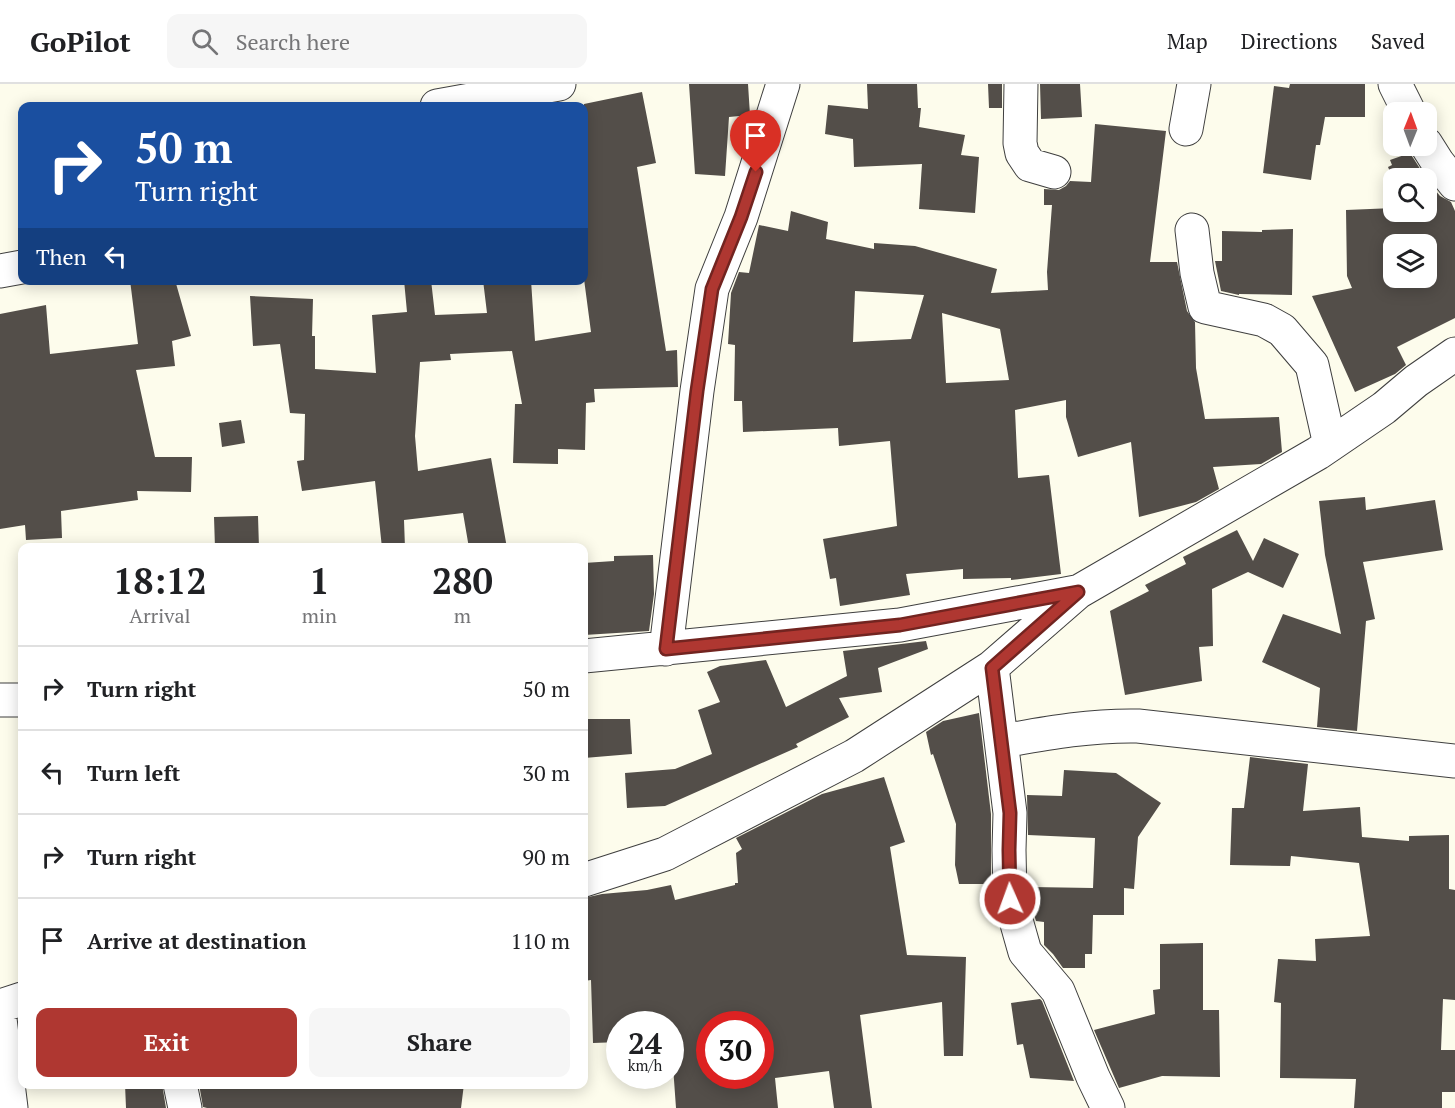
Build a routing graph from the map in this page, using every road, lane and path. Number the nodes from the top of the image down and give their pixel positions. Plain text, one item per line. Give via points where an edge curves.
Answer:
1 (560, 84) edge
2 (783, 84) edge
3 (1021, 84) edge
4 (1194, 84) edge
5 (1395, 84) edge
6 (459, 102) edge
7 (1404, 102) edge
8 (1186, 129) dead end
9 (1434, 156) edge
10 (1054, 172) dead end
11 (1455, 184) edge
12 (1192, 230) dead end
13 (18, 268) edge
14 (0, 271) edge
15 (1455, 354) edge
16 (1330, 445) junction
17 (1078, 592) junction
18 (666, 649) junction
19 (588, 656) edge
20 (992, 668) junction
21 (0, 700) edge
22 (18, 700) edge
23 (1003, 741) junction
24 (1455, 761) edge
25 (588, 879) edge
26 (18, 1000) edge
27 (0, 1006) edge
28 (0, 1018) edge
29 (181, 1089) edge
30 (11, 1108) edge
31 (185, 1108) edge
32 (1108, 1108) edge

1 - 6 street
2 - 18 street via 741,217 712,289
3 - 10 street via 1022,153 1030,165
4 - 8 street
5 - 7 street
9 - 11 street
12 - 16 street via 1205,307 1264,320 1282,330 1312,365
13 - 14 street
15 - 16 street
16 - 17 street
17 - 18 street via 900,625
17 - 20 street
18 - 19 street
20 - 23 street
20 - 25 street via 855,756 665,854
21 - 22 street
23 - 24 street via 1055,731 1138,726
23 - 32 street via 1010,813 1010,899 1025,952 1058,991
26 - 27 street
28 - 30 street
29 - 31 street

